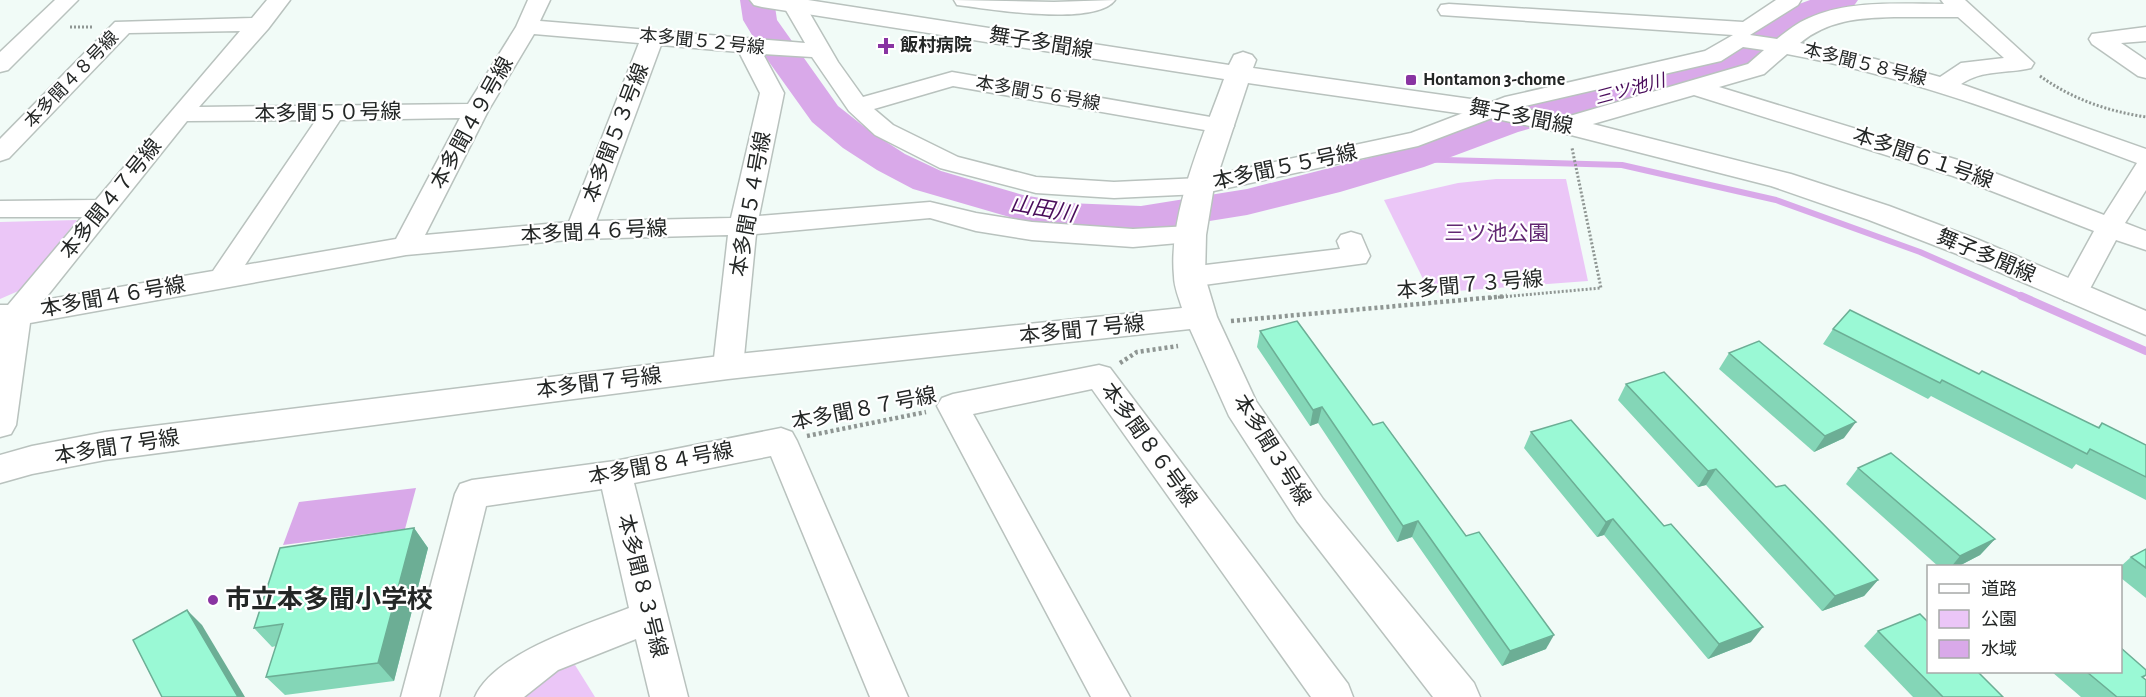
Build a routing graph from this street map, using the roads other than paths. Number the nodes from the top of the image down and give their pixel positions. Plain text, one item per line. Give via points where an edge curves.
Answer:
1 (67, 0) edge
2 (279, 0) edge
3 (539, 0) edge
4 (762, 0) edge
5 (853, 0) edge
6 (965, 0) edge
7 (1104, 0) edge
8 (1646, 0) edge
9 (1790, 0) edge
10 (792, 2) edge
11 (1958, 5) edge
12 (1449, 10) dead end
13 (1636, 20) junction
14 (260, 24) junction
15 (527, 27) junction
16 (1743, 34) junction
17 (2146, 34) edge
18 (653, 36) junction
19 (1782, 46) junction
20 (748, 47) junction
21 (819, 51) junction
22 (0, 65) edge
23 (1241, 67) junction
24 (2146, 71) edge
25 (1943, 85) junction
26 (1697, 88) junction
27 (856, 106) junction
28 (1502, 106) junction
29 (476, 111) junction
30 (333, 112) junction
31 (180, 114) junction
32 (1222, 126) junction
33 (1575, 131) junction
34 (0, 153) edge
35 (2146, 158) edge
36 (2146, 169) edge
37 (1200, 186) junction
38 (105, 208) junction
39 (0, 209) edge
40 (742, 226) junction
41 (2110, 226) junction
42 (579, 230) junction
43 (1191, 236) junction
44 (2146, 241) edge
45 (405, 246) junction
46 (1356, 255) dead end
47 (223, 277) junction
48 (1189, 277) junction
49 (2078, 286) junction
50 (2146, 307) edge
51 (8, 315) edge
52 (2146, 324) edge
53 (1192, 331) junction
54 (728, 367) junction
55 (0, 425) edge
56 (0, 470) edge
57 (615, 474) junction
58 (649, 617) junction
59 (1453, 695) edge
60 (420, 697) edge
61 (494, 697) edge
62 (669, 697) edge
63 (889, 697) edge
64 (1111, 697) edge
65 (1334, 697) edge

1 - 22 street
2 - 14 street, 本多聞４７号線
3 - 15 street, 本多聞４９号線
4 - 10 street, 舞子多聞線
5 - 23 street, 舞子多聞線
6 - 7 street via 1062,8 1089,6
8 - 13 street
9 - 16 street, 本多聞５５号線
10 - 21 street
10 - 23 street, 舞子多聞線
11 - 19 street via 1823,19
11 - 25 street via 2023,63 1969,68
12 - 13 street
13 - 16 street
14 - 31 street, 本多聞４７号線
14 - 34 street, 本多聞４８号線 via 123,27
15 - 18 street, 本多聞５２号線
15 - 29 street, 本多聞４９号線
16 - 19 street
16 - 28 street, 本多聞５５号線 via 1713,57
17 - 24 street via 2100,39
18 - 20 street, 本多聞５２号線
18 - 42 street, 本多聞５３号線
19 - 25 street, 本多聞５８号線 via 1823,52
19 - 26 street, 本多聞５８号線 via 1756,69
20 - 21 street, 本多聞５２号線
20 - 40 street, 本多聞５４号線 via 772,93
21 - 27 street, 本多聞５５号線
23 - 28 street, 舞子多聞線
23 - 32 street, 本多聞３号線
25 - 35 street, 本多聞５８号線
26 - 33 street, 本多聞５８号線
26 - 41 street, 本多聞６１号線 via 1962,170
27 - 32 street, 本多聞５６号線 via 952,79
27 - 37 street, 本多聞５５号線 via 884,130 949,163 1036,185 1114,190
28 - 33 street, 舞子多聞線
28 - 37 street, 本多聞５５号線 via 1418,139
29 - 30 street, 本多聞５０号線
29 - 45 street, 本多聞４９号線
30 - 31 street, 本多聞５０号線
30 - 47 street
31 - 38 street, 本多聞４７号線
32 - 37 street, 本多聞３号線
33 - 49 street, 舞子多聞線 via 1781,180
36 - 41 street
37 - 43 street, 本多聞３号線
38 - 39 street
38 - 51 street, 本多聞４７号線
40 - 42 street, 本多聞４６号線
40 - 43 street, 本多聞４６号線 via 930,210 1032,231 1133,238
40 - 54 street, 本多聞５４号線
41 - 44 street, 本多聞６１号線
41 - 49 street
42 - 45 street, 本多聞４６号線
43 - 48 street, 本多聞３号線
45 - 47 street, 本多聞４６号線
46 - 48 street
47 - 51 street, 本多聞４６号線
48 - 53 street, 本多聞３号線
49 - 50 street, 舞子多聞線
49 - 52 street, 舞子多聞線
51 - 55 street
53 - 54 street, 本多聞７号線
53 - 59 street, 本多聞３号線 via 1310,510
54 - 56 street, 本多聞７号線 via 105,446
57 - 58 street, 本多聞８３号線
57 - 60 street, 本多聞８４号線 via 472,494
57 - 63 street, 本多聞８４号線 via 781,441
58 - 61 street via 545,658
58 - 62 street, 本多聞８３号線
64 - 65 street, 本多聞８６号線 via 953,406 1099,376

